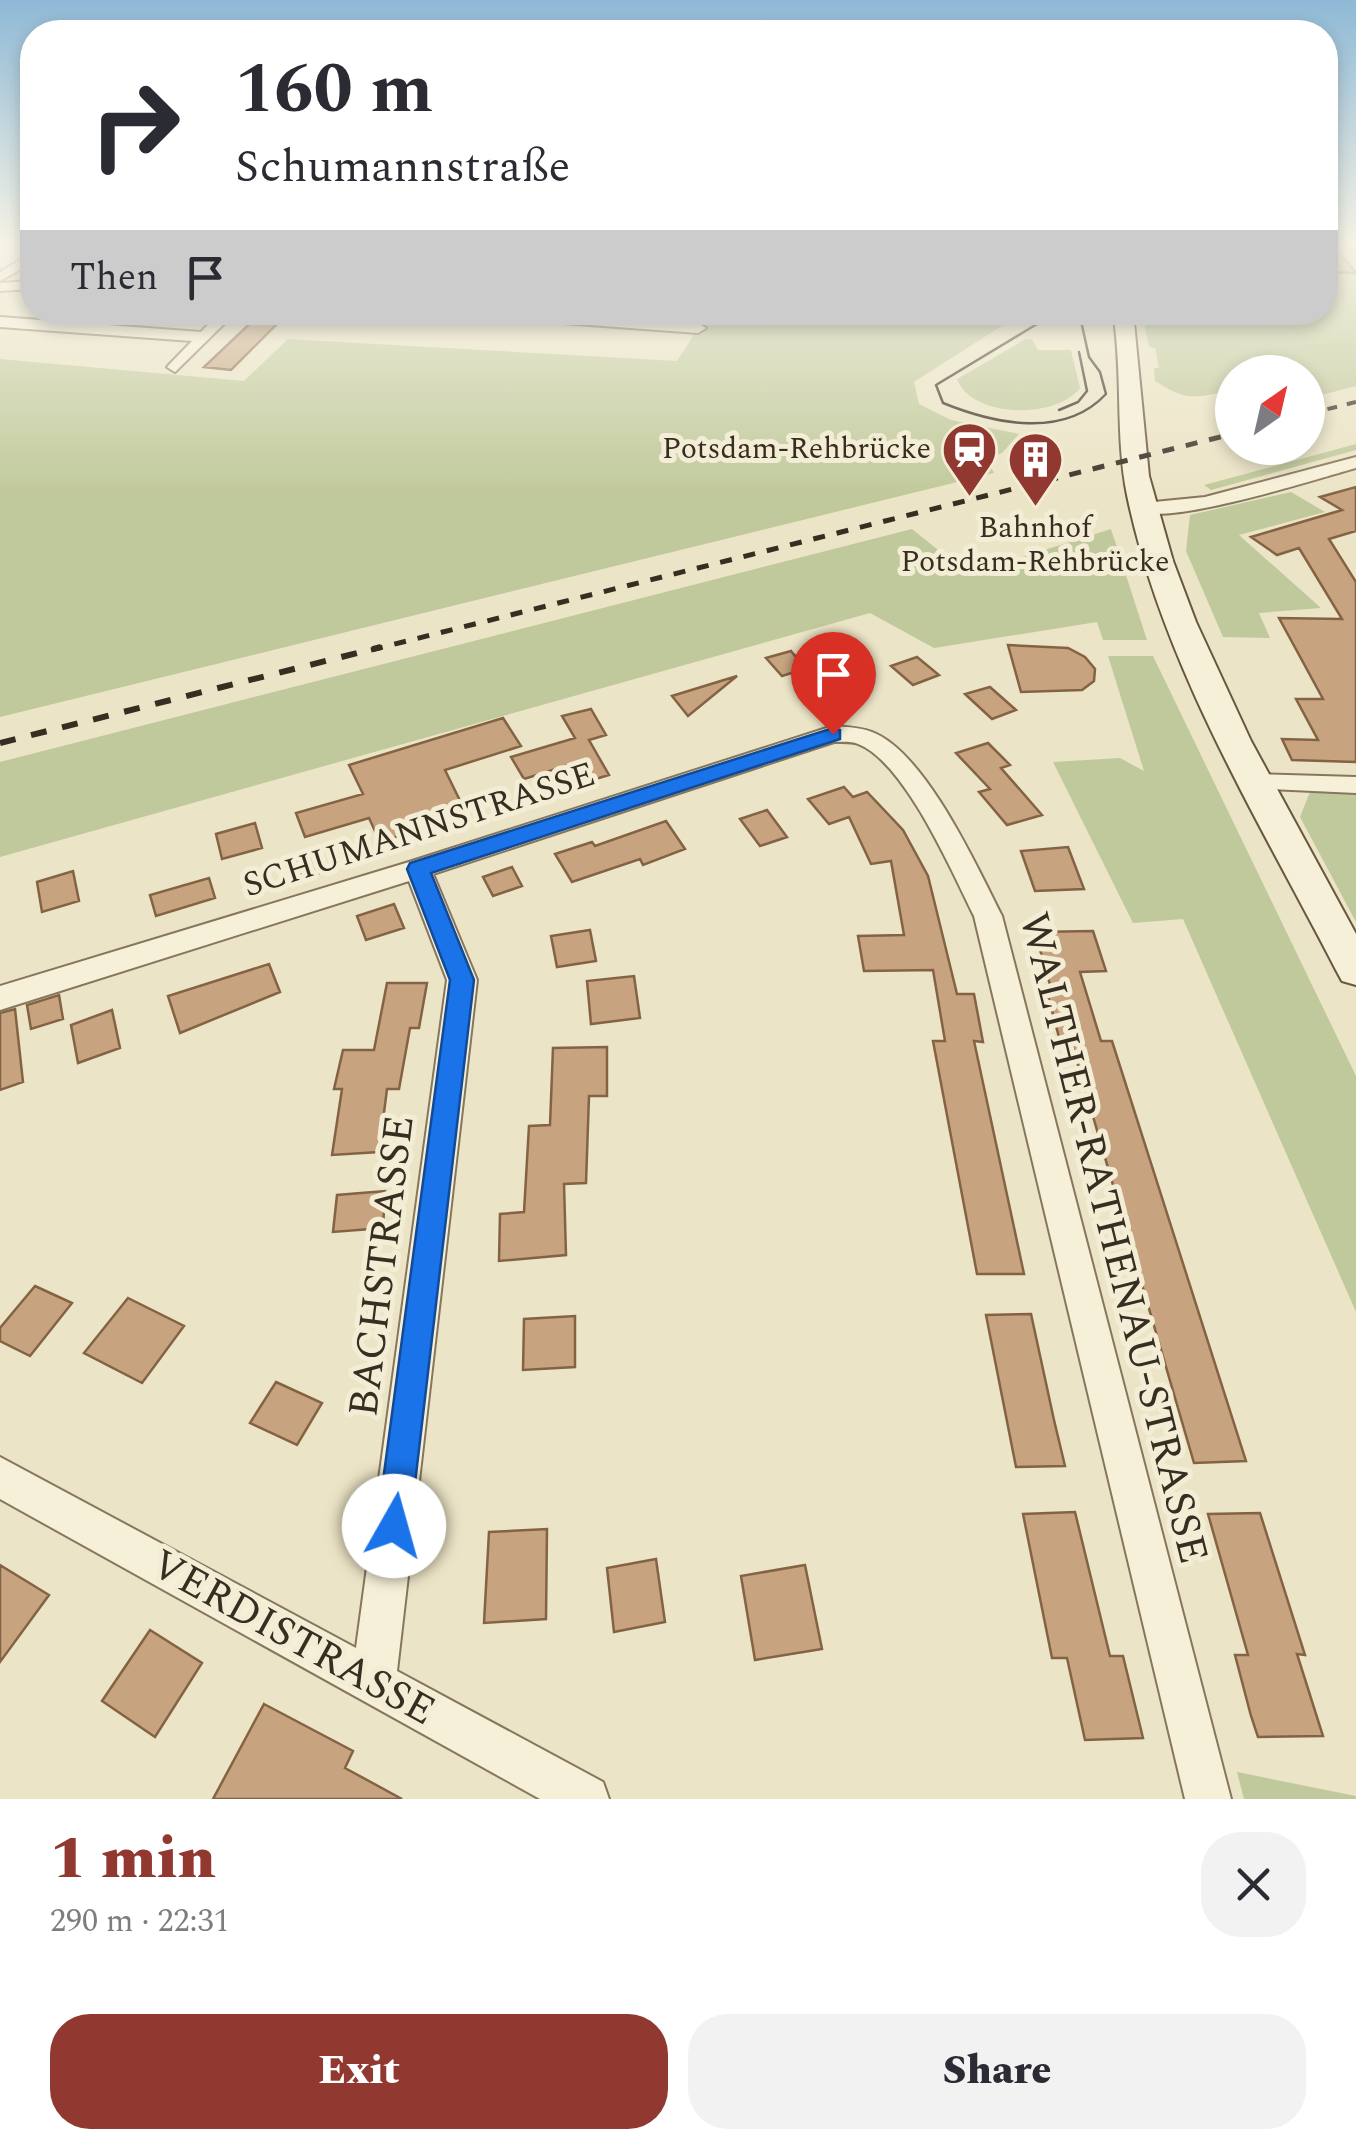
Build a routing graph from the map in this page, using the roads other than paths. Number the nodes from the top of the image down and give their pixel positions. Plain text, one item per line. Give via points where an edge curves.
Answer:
1 (95, 329) edge
2 (213, 329) edge
3 (1126, 329) edge
4 (205, 337) junction
5 (176, 367) dead end
6 (1356, 462) edge
7 (1144, 508) junction
8 (859, 735) joint
9 (1257, 782) junction
10 (1356, 785) edge
11 (418, 869) junction
12 (1356, 970) edge
13 (0, 998) edge
14 (0, 1477) edge
15 (373, 1683) junction
16 (586, 1799) edge
17 (1208, 1799) edge

1 - 4 street
2 - 4 street
3 - 7 main road via 1135,475
4 - 5 street
6 - 7 street via 1206,503
7 - 9 main road via 1194,651
8 - 11 street, SCHUMANNSTRASSE via 833,734
8 - 17 street, WALTHER-RATHENAU-STRASSE via 902,771 945,832 988,916
9 - 10 street
9 - 12 main road
11 - 13 street, SCHUMANNSTRASSE
11 - 15 street, BACHSTRASSE via 462,980
14 - 15 street, VERDISTRASSE
15 - 16 street, VERDISTRASSE

